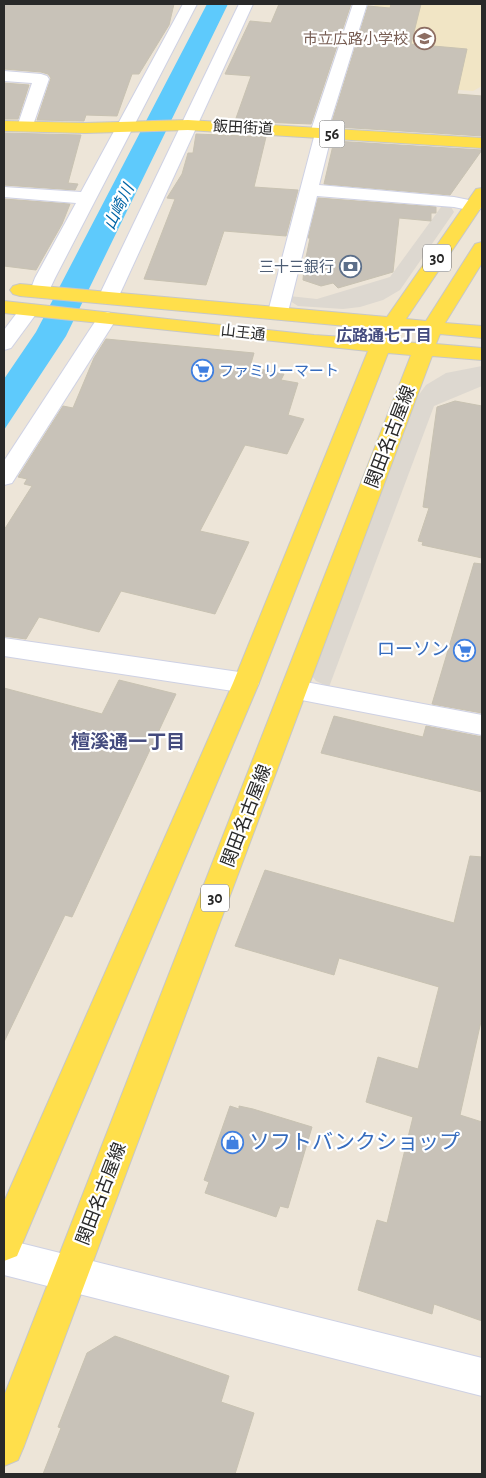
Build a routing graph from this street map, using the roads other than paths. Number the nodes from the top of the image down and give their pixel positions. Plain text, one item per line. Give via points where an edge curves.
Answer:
1 (190, 4) edge
2 (246, 4) edge
3 (360, 4) edge
4 (4, 76) edge
5 (185, 125) junction
6 (4, 126) edge
7 (129, 126) junction
8 (25, 127) junction
9 (321, 133) junction
10 (482, 143) edge
11 (309, 190) junction
12 (4, 192) edge
13 (87, 198) junction
14 (478, 199) edge
15 (482, 248) edge
16 (4, 288) edge
17 (37, 301) junction
18 (4, 307) edge
19 (103, 307) junction
20 (278, 312) junction
21 (482, 332) edge
22 (386, 335) junction
23 (429, 338) junction
24 (4, 344) edge
25 (482, 354) edge
26 (4, 478) edge
27 (4, 647) edge
28 (246, 683) junction
29 (295, 690) junction
30 (482, 725) edge
31 (4, 1243) edge
32 (4, 1257) edge
33 (71, 1275) junction
34 (482, 1377) edge
35 (4, 1446) edge

1 - 7 street
2 - 5 street
3 - 9 street
4 - 8 street via 41,79
5 - 7 main road, 飯田街道 / 56
5 - 9 main road, 飯田街道 / 56
5 - 19 street
6 - 8 main road, 飯田街道 / 56
7 - 8 main road, 飯田街道 / 56
7 - 13 street
9 - 10 main road, 飯田街道 / 56
9 - 11 street
11 - 14 street via 454,202
11 - 20 street
12 - 13 street
13 - 17 street via 44,278
14 - 22 main road, 30
15 - 23 main road, 関田名古屋線 / 30
16 - 17 main road, 山王通
17 - 18 main road, 山王通
17 - 19 main road, 山王通
17 - 24 street
19 - 20 main road, 山王通
19 - 22 main road, 山王通 via 314,341
19 - 26 street
20 - 22 main road, 山王通
21 - 23 main road, 山王通
22 - 23 main road, 山王通
22 - 28 main road, 30
23 - 25 main road, 山王通
23 - 29 main road, 関田名古屋線 / 30
27 - 28 street
28 - 31 main road, 30
29 - 30 street
29 - 33 main road, 関田名古屋線 / 30
32 - 33 street
33 - 34 street
33 - 35 main road, 関田名古屋線 / 30

